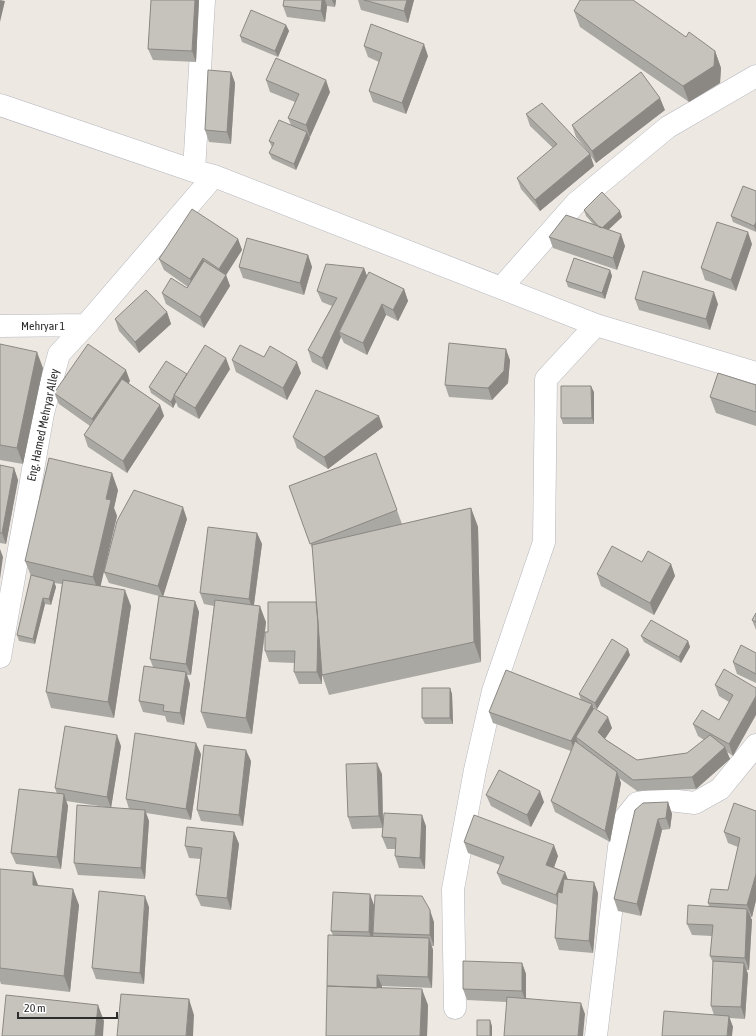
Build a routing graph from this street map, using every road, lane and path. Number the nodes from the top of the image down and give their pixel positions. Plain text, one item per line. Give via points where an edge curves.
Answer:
1 (204, 0) edge
2 (756, 76) edge
3 (0, 105) edge
4 (204, 173) junction
5 (500, 288) junction
6 (596, 325) junction
7 (0, 326) edge
8 (86, 326) junction
9 (756, 373) edge
10 (0, 657) edge
11 (756, 745) edge
12 (455, 1008) dead end
13 (596, 1036) edge

1 - 4 street
2 - 5 street via 662,132 576,203
3 - 4 street
4 - 5 street
4 - 8 street, Eng. Hamed Mehryar Alley
5 - 6 street
6 - 9 street
6 - 12 street via 546,379 544,542 493,691 475,770 453,889
7 - 8 street, Mehryar 1
8 - 10 street, Eng. Hamed Mehryar Alley via 58,354 45,406
11 - 13 street via 720,788 695,803 660,798 637,803 626,818 620,839

